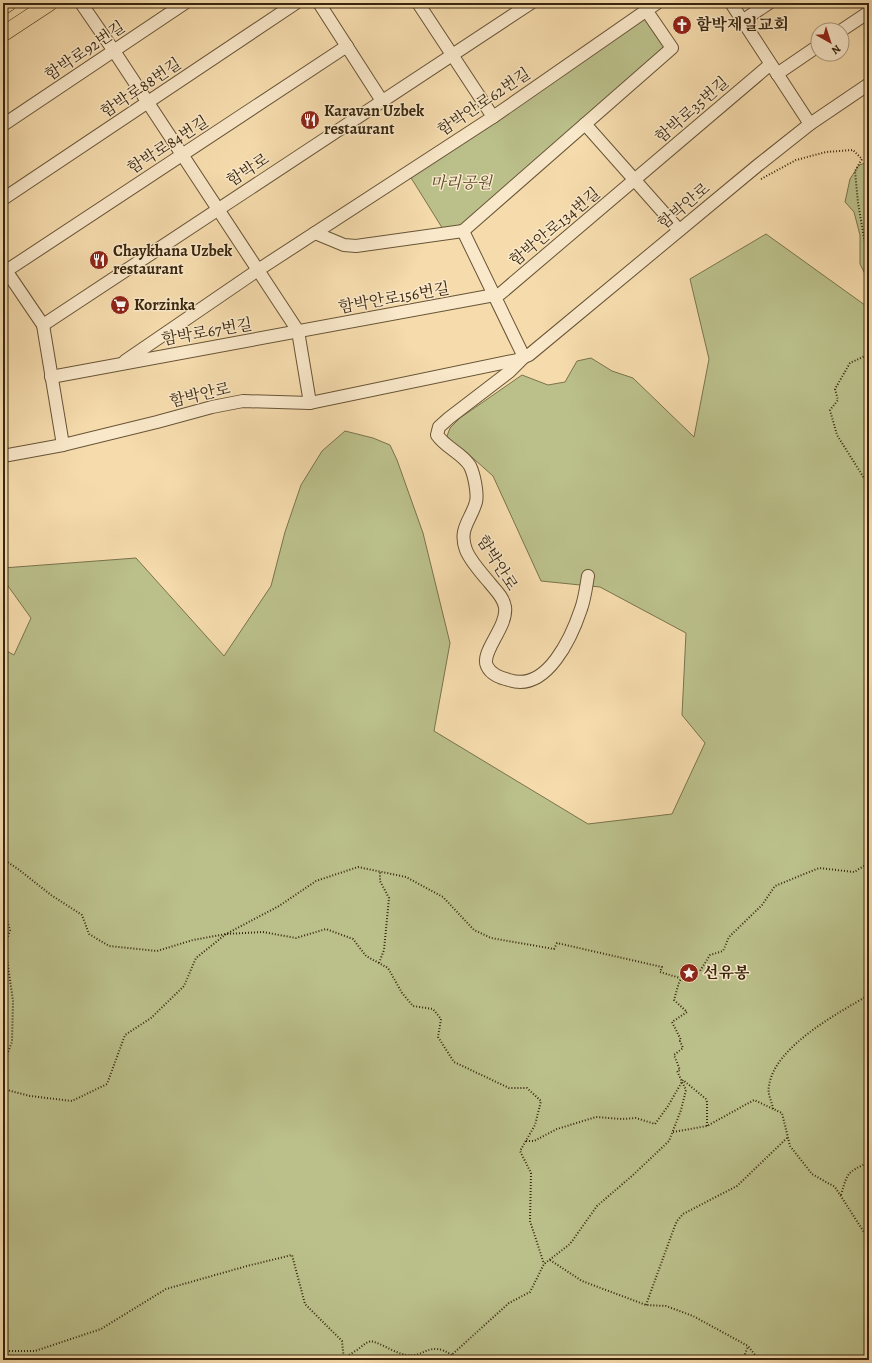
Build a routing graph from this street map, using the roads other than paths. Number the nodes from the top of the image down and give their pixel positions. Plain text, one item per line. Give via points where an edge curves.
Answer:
1 (9, 3) edge
2 (50, 3) edge
3 (81, 3) edge
4 (186, 3) edge
5 (296, 3) edge
6 (319, 3) edge
7 (418, 3) edge
8 (656, 3) edge
9 (730, 3) edge
10 (769, 3) edge
11 (524, 5) edge
12 (3, 7) edge
13 (646, 10) junction
14 (869, 12) edge
15 (742, 21) junction
16 (850, 25) edge
17 (3, 34) edge
18 (347, 46) junction
19 (810, 50) edge
20 (114, 51) junction
21 (452, 55) junction
22 (774, 70) junction
23 (869, 84) edge
24 (382, 101) junction
25 (148, 102) junction
26 (493, 117) junction
27 (585, 124) junction
28 (810, 124) junction
29 (3, 125) edge
30 (182, 154) junction
31 (635, 180) junction
32 (3, 199) edge
33 (218, 209) junction
34 (679, 230) junction
35 (463, 231) junction
36 (315, 233) junction
37 (4, 270) edge
38 (258, 270) junction
39 (495, 296) junction
40 (43, 325) junction
41 (298, 331) junction
42 (524, 357) junction
43 (121, 364) junction
44 (51, 377) junction
45 (310, 403) junction
46 (62, 445) junction
47 (3, 456) edge
48 (588, 576) dead end

1 - 12 main road
2 - 17 main road
3 - 20 street
4 - 20 street, 함박로92번길
5 - 25 street, 함박로88번길
6 - 18 street
7 - 21 street
8 - 13 street, 함박안로62번길
9 - 15 street
10 - 15 street
11 - 21 street, 함박로
13 - 26 street, 함박안로62번길
13 - 27 street via 672,48
14 - 16 street
15 - 22 street
18 - 24 street
18 - 30 street, 함박로84번길
19 - 22 street, 함박로35번길
20 - 25 street
20 - 29 street, 함박로92번길
21 - 24 street, 함박로
21 - 26 street
22 - 28 street
22 - 31 street, 함박로35번길 via 766,68
23 - 28 street, 함박안로
24 - 33 street, 함박로
25 - 30 street
25 - 32 street, 함박로88번길
26 - 36 street, 함박안로62번길
27 - 31 street
27 - 35 street
28 - 34 street, 함박안로
30 - 33 street
30 - 37 street, 함박로84번길
31 - 34 street
31 - 39 street, 함박안로134번길
33 - 38 street
33 - 40 street, 함박로
34 - 42 street, 함박안로
35 - 36 street via 356,246 344,245
35 - 39 street
36 - 38 street, 함박안로62번길
37 - 40 street
38 - 41 street
38 - 43 street, 함박로67번길
39 - 41 street, 함박안로156번길
39 - 42 street
40 - 44 street
41 - 43 street, 함박로67번길
41 - 45 street
42 - 45 street, 함박안로
42 - 48 street, 함박안로 via 509,372 439,427 437,435 470,466 476,500 462,538 467,551 500,595 505,607 504,620 486,656 487,666 495,675 525,682 540,676 554,663 566,645 582,609
43 - 44 street, 함박로67번길
44 - 46 street
45 - 46 street, 함박안로 via 243,402 212,407
46 - 47 street, 함박안로

